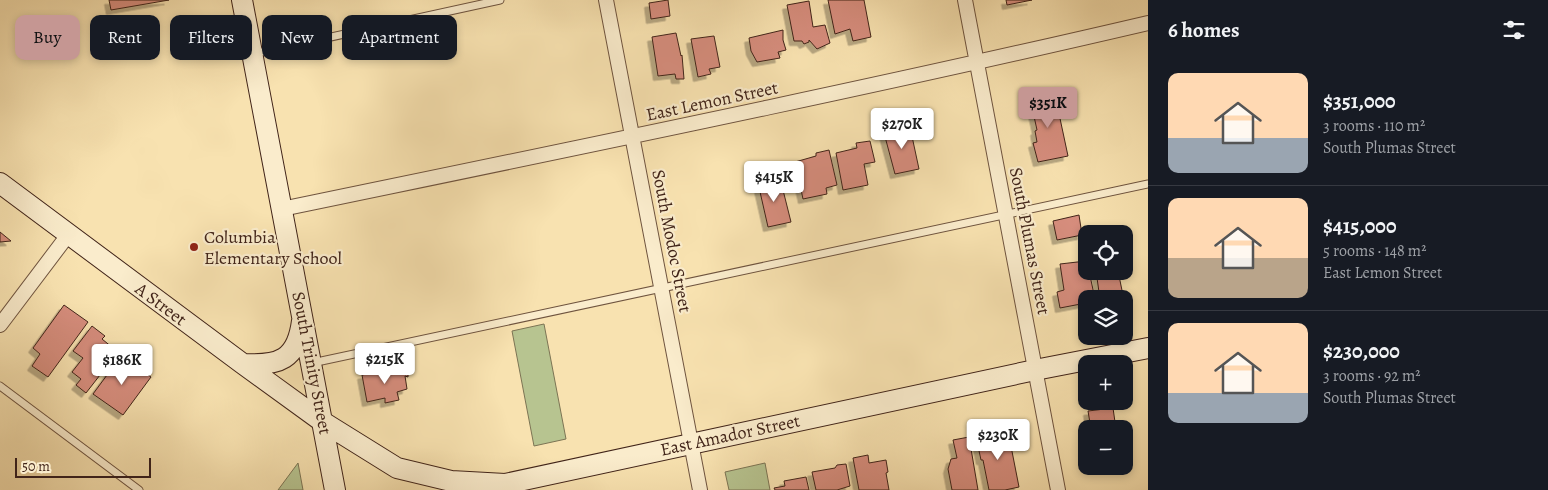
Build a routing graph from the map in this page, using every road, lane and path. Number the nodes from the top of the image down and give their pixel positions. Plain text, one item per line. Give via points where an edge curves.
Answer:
1 (242, 0) edge
2 (500, 0) edge
3 (606, 0) edge
4 (965, 0) edge
5 (245, 15) edge
6 (1148, 23) edge
7 (252, 54) joint
8 (977, 63) junction
9 (632, 137) junction
10 (0, 183) edge
11 (1148, 184) edge
12 (282, 209) junction
13 (1006, 216) junction
14 (68, 235) junction
15 (661, 288) junction
16 (303, 316) junction
17 (0, 325) edge
18 (1148, 348) edge
19 (312, 363) junction
20 (242, 364) junction
21 (1035, 370) junction
22 (0, 386) edge
23 (323, 422) junction
24 (691, 443) junction
25 (500, 487) edge
26 (139, 490) edge
27 (335, 490) edge
28 (700, 490) edge
29 (1058, 490) edge

1 - 5 main road, South Trinity Street
2 - 7 lane
3 - 9 street, South Modoc Street
4 - 8 street, South Plumas Street
6 - 8 street, East Lemon Street
7 - 12 main road, South Trinity Street
8 - 9 street, East Lemon Street
8 - 13 street, South Plumas Street
9 - 12 street, East Lemon Street
9 - 15 street, South Modoc Street
10 - 14 main road, A Street
11 - 13 lane
12 - 16 main road, South Trinity Street
13 - 15 lane
13 - 21 street, South Plumas Street
14 - 17 street
14 - 20 main road, A Street
15 - 19 lane
15 - 24 street, South Modoc Street
16 - 19 main road, South Trinity Street
16 - 20 main road via 300,338 283,358 265,365
18 - 21 main road, East Amador Street
19 - 23 main road, South Trinity Street
20 - 23 main road, A Street
21 - 24 main road, East Amador Street
21 - 29 street, South Plumas Street
22 - 26 lane
23 - 25 main road, East Amador Street via 397,468 452,481
23 - 27 main road, South Trinity Street
24 - 25 main road, East Amador Street
24 - 28 street, South Modoc Street

